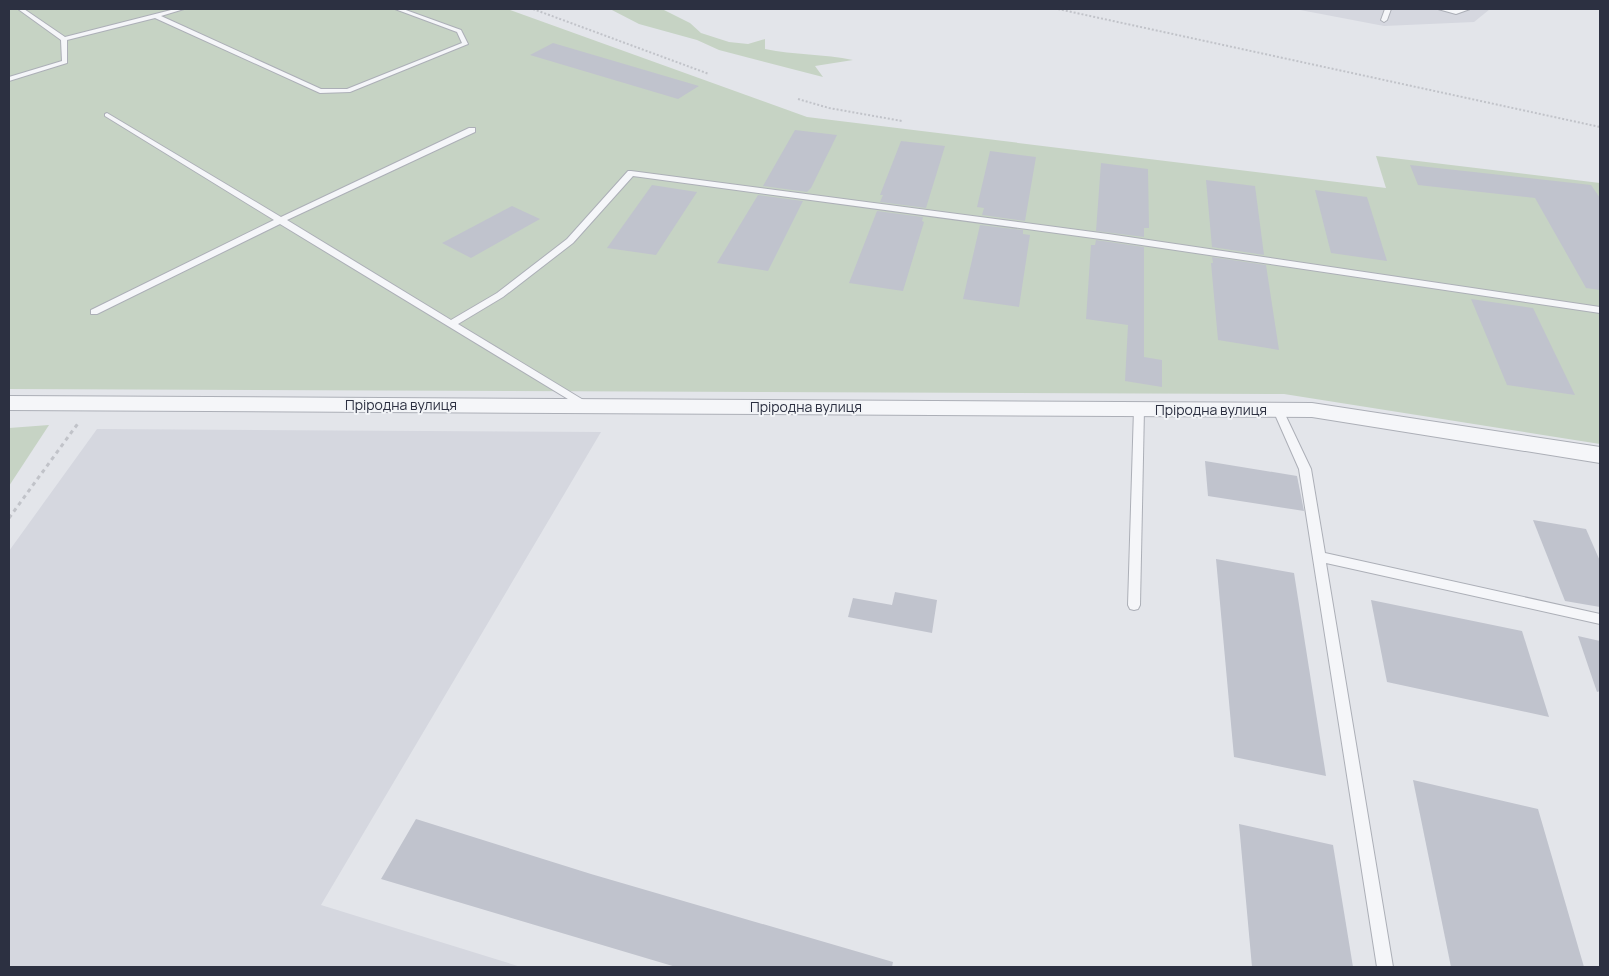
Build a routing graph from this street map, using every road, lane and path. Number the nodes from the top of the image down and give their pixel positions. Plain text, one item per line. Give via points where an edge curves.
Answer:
1 (21, 9) edge
2 (181, 9) edge
3 (398, 9) edge
4 (533, 9) edge
5 (1058, 9) edge
6 (1388, 9) edge
7 (1441, 9) edge
8 (1467, 9) edge
9 (156, 16) junction
10 (1384, 20) dead end
11 (64, 39) junction
12 (709, 74) dead end
13 (9, 80) edge
14 (798, 99) dead end
15 (107, 114) dead end
16 (902, 121) dead end
17 (1600, 127) edge
18 (472, 130) dead end
19 (281, 220) junction
20 (1600, 310) edge
21 (94, 312) dead end
22 (453, 323) junction
23 (9, 403) edge
24 (93, 404) junction
25 (586, 406) junction
26 (1139, 409) junction
27 (1278, 410) junction
28 (1600, 455) edge
29 (9, 518) edge
30 (1319, 557) junction
31 (1134, 605) dead end
32 (1600, 619) edge
33 (1385, 967) edge

1 - 11 lane
2 - 9 lane
3 - 9 lane via 459,32 464,44 348,92 320,91
4 - 12 path
5 - 17 path
6 - 10 lane
7 - 8 lane via 1456,12
9 - 11 lane
11 - 13 lane via 65,62
14 - 16 path
15 - 19 lane
18 - 19 lane
19 - 21 lane
19 - 22 lane
20 - 22 lane via 1117,238 631,173 570,241 500,295
22 - 25 lane
23 - 24 street, Пріродна вулиця
24 - 25 street, Пріродна вулиця
24 - 29 path
25 - 26 street, Пріродна вулиця
26 - 27 street, Пріродна вулиця
26 - 31 lane
27 - 28 street, Пріродна вулиця via 1312,410
27 - 30 lane via 1305,469
30 - 32 lane
30 - 33 lane

